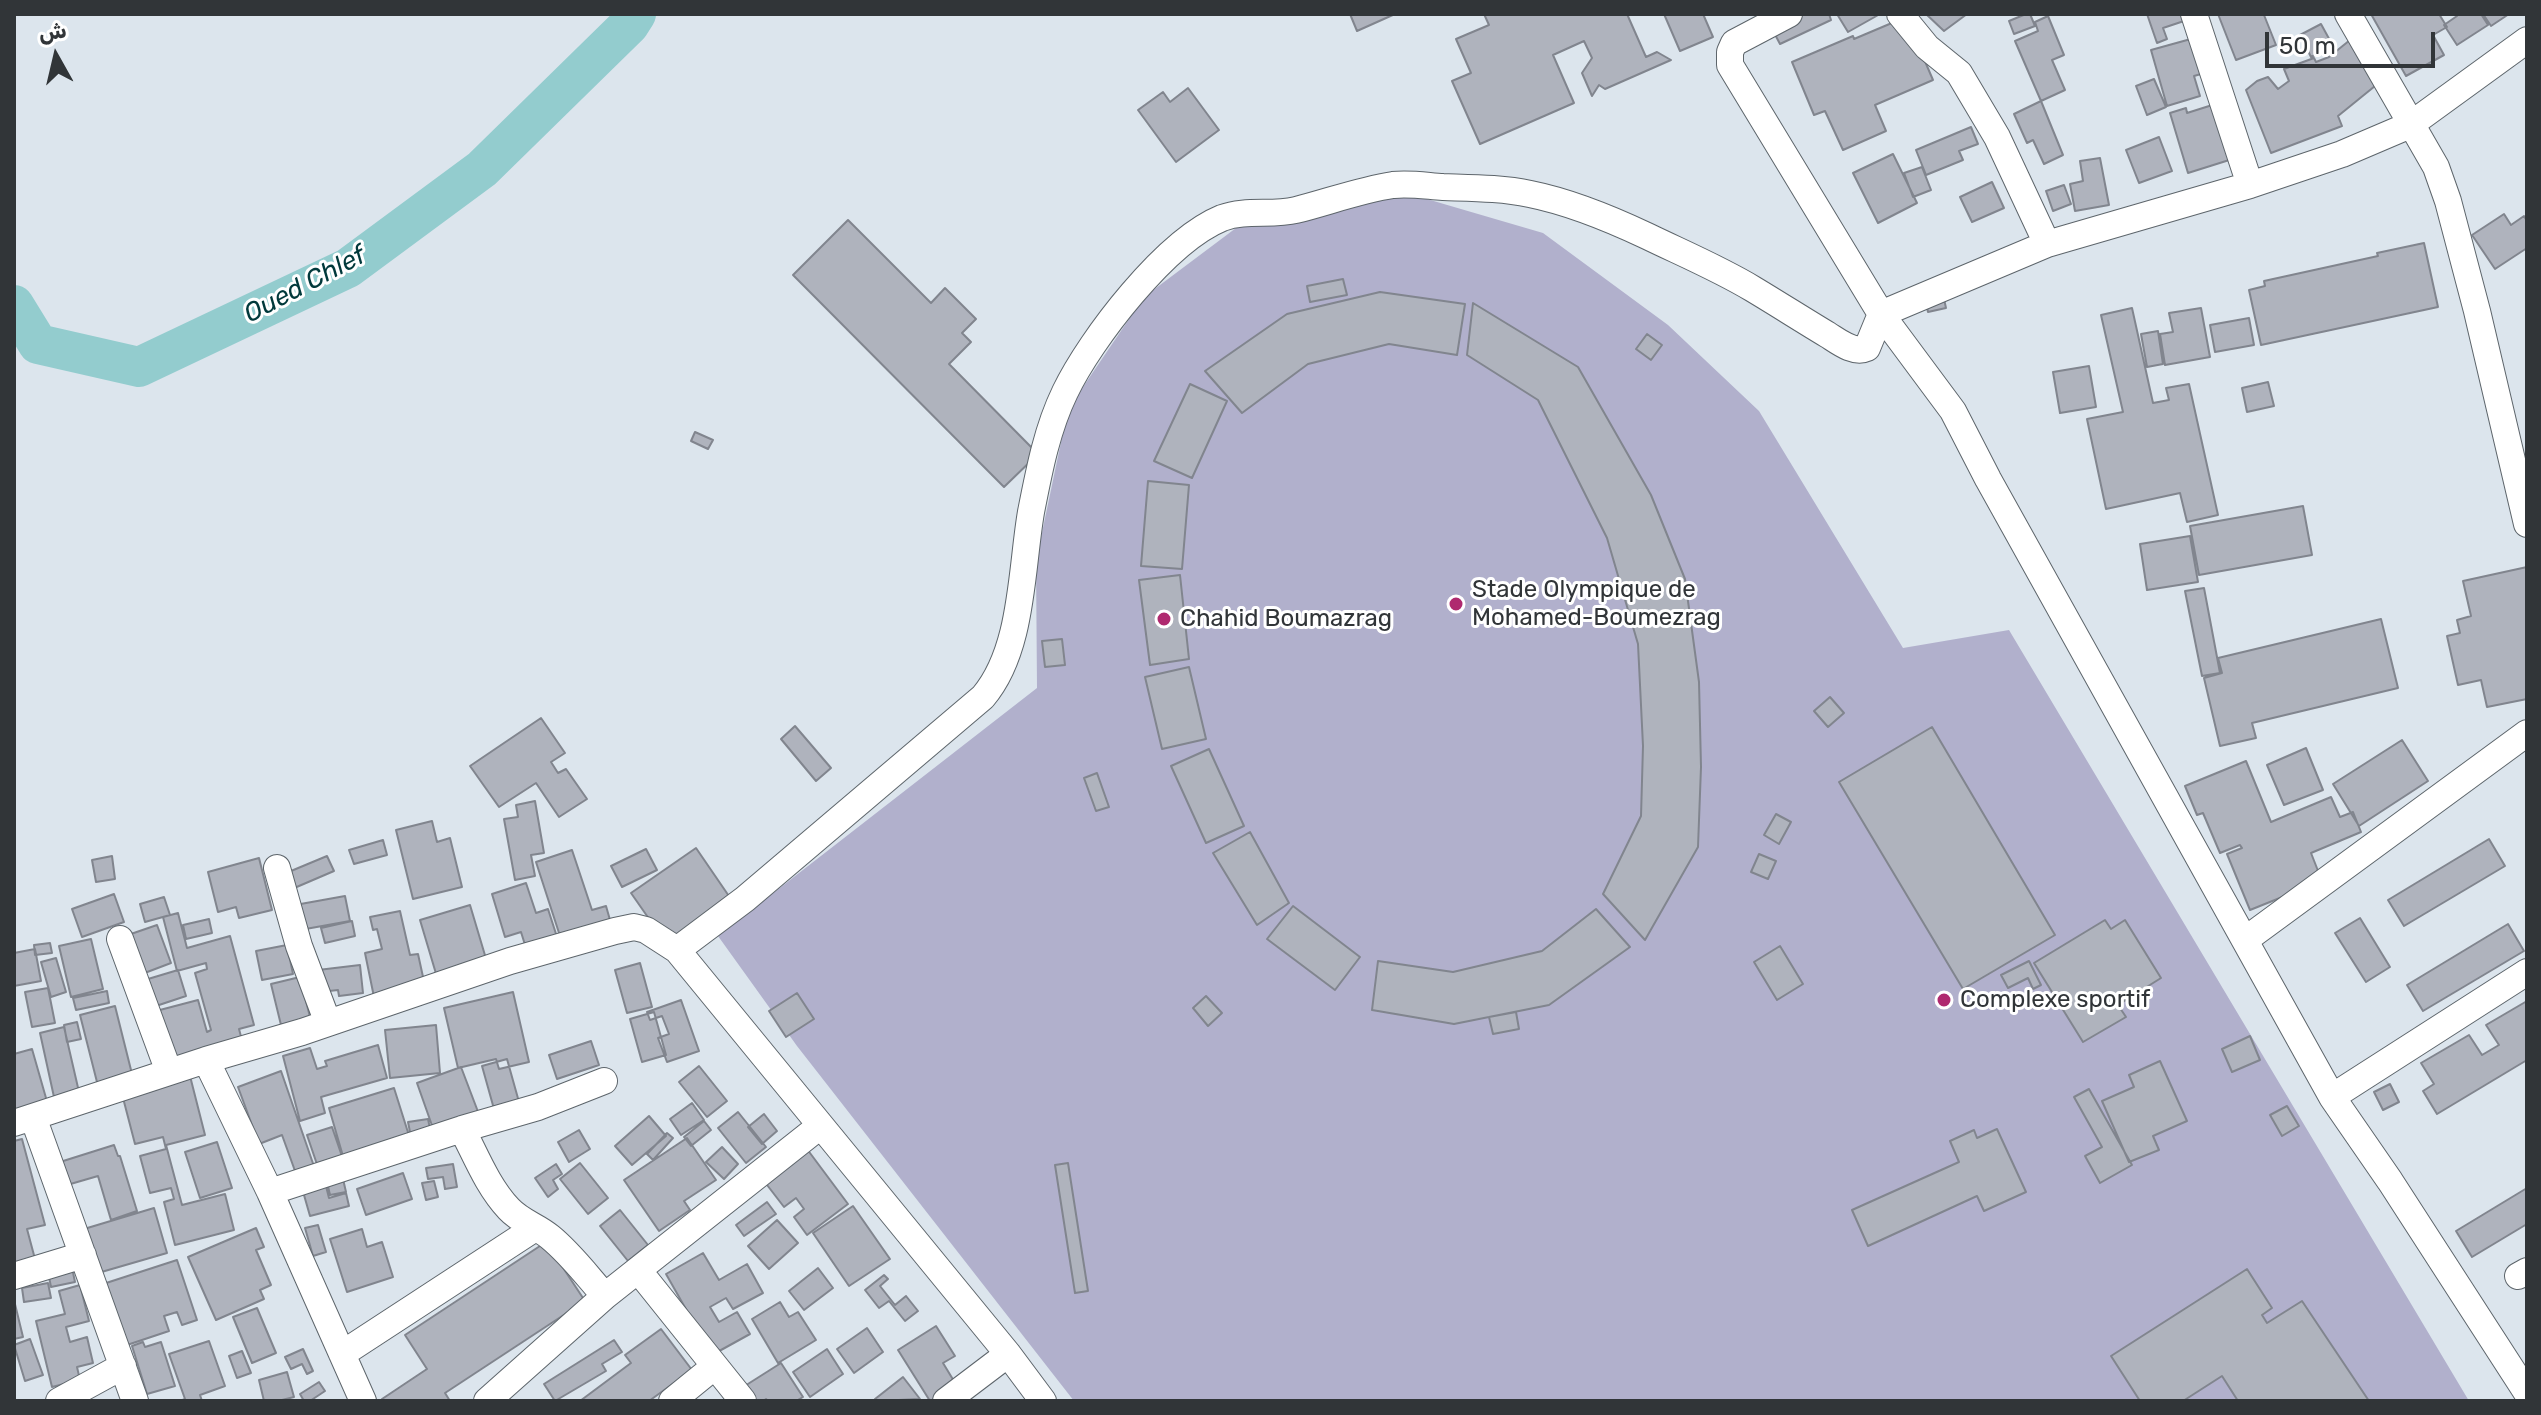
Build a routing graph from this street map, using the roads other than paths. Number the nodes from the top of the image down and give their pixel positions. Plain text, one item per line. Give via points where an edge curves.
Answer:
1 (1789, 14) edge
2 (1900, 14) edge
3 (2194, 14) edge
4 (2348, 14) edge
5 (2527, 40) edge
6 (2410, 125) junction
7 (2250, 185) junction
8 (2047, 244) junction
9 (1881, 314) junction
10 (2527, 524) edge
11 (2527, 733) edge
12 (277, 868) dead end
13 (120, 939) dead end
14 (2245, 940) junction
15 (677, 950) junction
16 (2527, 972) edge
17 (328, 1023) junction
18 (206, 1060) junction
19 (169, 1072) junction
20 (604, 1081) dead end
21 (2332, 1097) junction
22 (24, 1120) edge
23 (820, 1126) junction
24 (462, 1129) junction
25 (270, 1192) junction
26 (535, 1228) junction
27 (83, 1255) junction
28 (638, 1270) junction
29 (14, 1276) edge
30 (605, 1296) junction
31 (342, 1354) junction
32 (1008, 1354) junction
33 (123, 1366) junction
34 (715, 1366) junction
35 (2527, 1393) edge
36 (59, 1401) edge
37 (135, 1401) edge
38 (363, 1401) edge
39 (487, 1401) edge
40 (672, 1401) edge
41 (743, 1401) edge
42 (946, 1401) edge
43 (1043, 1401) edge

1 - 9 street via 1734,43 1730,65
2 - 8 street via 1927,47 1959,73 1997,137
3 - 7 street
4 - 6 street
5 - 6 street
6 - 7 street
6 - 10 street via 2436,167 2448,201
7 - 8 street
8 - 9 street
9 - 14 street via 1953,411
9 - 15 street via 1867,348 1856,350 1752,288 1644,235 1529,193 1396,185 1293,211 1223,218 1193,235 1148,274 1065,391 1046,443 1006,661 995,682 795,857
11 - 14 street
12 - 17 street
13 - 19 street
14 - 21 street
15 - 17 street via 634,927 510,961
15 - 23 street
16 - 21 street
17 - 18 street
18 - 19 street
18 - 25 street
19 - 22 street
20 - 24 street
21 - 35 street
22 - 27 street
23 - 28 street
23 - 32 street
24 - 25 street
24 - 26 street via 497,1195
25 - 31 street
26 - 30 street via 566,1250
26 - 31 street
27 - 29 street
27 - 33 street
28 - 30 street
28 - 34 street
30 - 39 street
31 - 38 street
32 - 42 street
32 - 43 street
33 - 36 street
33 - 37 street
34 - 40 street
34 - 41 street

